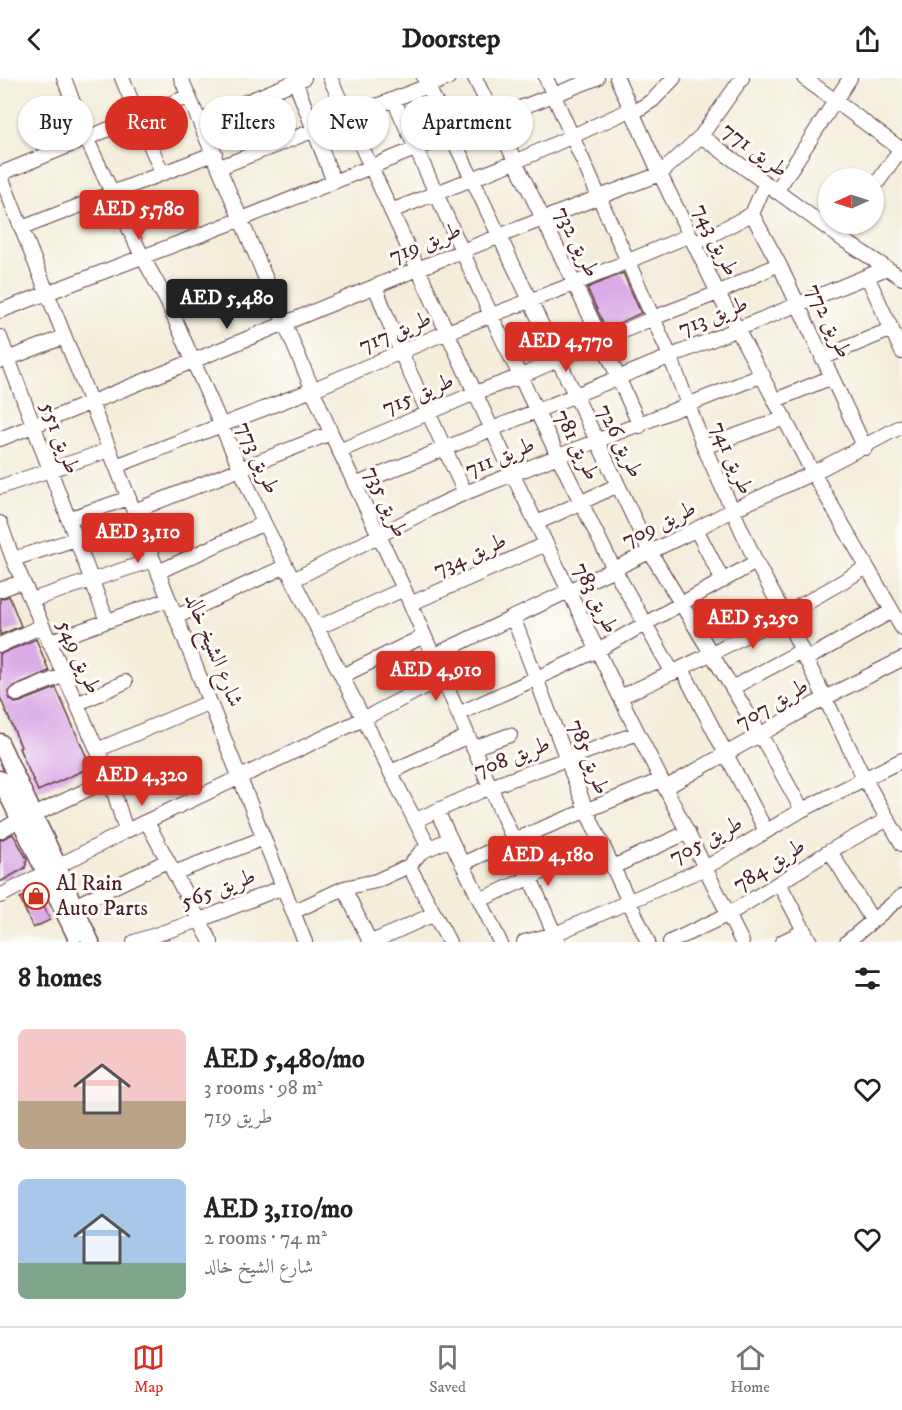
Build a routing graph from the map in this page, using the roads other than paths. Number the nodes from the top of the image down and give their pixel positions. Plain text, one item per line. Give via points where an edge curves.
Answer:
1 (65, 78) edge
2 (122, 78) edge
3 (181, 78) edge
4 (330, 78) edge
5 (448, 78) edge
6 (475, 78) edge
7 (546, 78) edge
8 (597, 78) edge
9 (617, 78) edge
10 (674, 78) edge
11 (741, 78) edge
12 (804, 78) edge
13 (850, 78) edge
14 (300, 80) edge
15 (426, 82) edge
16 (554, 95) junction
17 (71, 96) edge
18 (129, 96) edge
19 (189, 96) joint
20 (261, 96) edge
21 (338, 96) edge
22 (433, 96) edge
23 (483, 96) edge
24 (394, 100) junction
25 (835, 100) junction
26 (389, 102) edge
27 (533, 103) edge
28 (308, 109) edge
29 (632, 111) junction
30 (401, 116) edge
31 (200, 121) edge
32 (308, 133) edge
33 (571, 136) junction
34 (701, 136) junction
35 (901, 149) edge
36 (61, 150) edge
37 (91, 150) edge
38 (152, 150) edge
39 (214, 150) edge
40 (321, 150) edge
41 (363, 150) edge
42 (414, 150) edge
43 (416, 150) edge
44 (458, 150) edge
45 (509, 150) edge
46 (215, 153) junction
47 (515, 162) junction
48 (220, 167) junction
49 (371, 168) junction
50 (162, 173) junction
51 (884, 173) edge
52 (0, 174) edge
53 (660, 174) junction
54 (471, 179) junction
55 (334, 182) junction
56 (770, 188) junction
57 (435, 193) junction
58 (111, 194) junction
59 (600, 196) junction
60 (391, 211) junction
61 (752, 214) junction
62 (242, 219) junction
63 (542, 219) junction
64 (22, 228) junction
65 (842, 234) edge
66 (499, 237) junction
67 (840, 237) junction
68 (692, 239) junction
69 (463, 251) junction
70 (142, 256) junction
71 (627, 263) junction
72 (779, 264) junction
73 (887, 268) junction
74 (417, 270) junction
75 (867, 276) junction
76 (902, 278) edge
77 (574, 284) junction
78 (375, 286) junction
79 (46, 293) junction
80 (718, 293) junction
81 (529, 301) junction
82 (798, 304) junction
83 (0, 311) edge
84 (491, 315) junction
85 (652, 318) junction
86 (284, 322) junction
87 (738, 328) junction
88 (892, 329) junction
89 (447, 333) junction
90 (0, 337) edge
91 (64, 337) junction
92 (602, 341) junction
93 (401, 352) junction
94 (902, 352) edge
95 (670, 356) junction
96 (822, 357) junction
97 (558, 360) junction
98 (4, 361) edge
99 (192, 362) junction
100 (763, 375) junction
101 (521, 376) junction
102 (618, 377) junction
103 (832, 377) junction
104 (312, 390) junction
105 (475, 393) junction
106 (575, 395) junction
107 (776, 400) junction
108 (90, 403) junction
109 (687, 406) junction
110 (537, 410) junction
111 (429, 412) junction
112 (784, 418) junction
113 (220, 425) junction
114 (32, 426) junction
115 (640, 426) junction
116 (902, 426) edge
117 (491, 429) junction
118 (331, 433) junction
119 (0, 439) edge
120 (597, 442) junction
121 (445, 447) junction
122 (704, 447) junction
123 (865, 448) junction
124 (109, 450) junction
125 (339, 451) junction
126 (558, 456) junction
127 (116, 466) junction
128 (240, 469) junction
129 (50, 471) junction
130 (813, 473) junction
131 (513, 475) junction
132 (355, 484) junction
133 (618, 485) junction
134 (0, 487) edge
135 (465, 493) junction
136 (581, 502) junction
137 (131, 505) junction
138 (732, 510) junction
139 (68, 519) junction
140 (264, 522) junction
141 (0, 523) edge
142 (537, 523) junction
143 (696, 529) junction
144 (378, 536) junction
145 (76, 539) junction
146 (546, 544) junction
147 (650, 552) junction
148 (13, 559) junction
149 (756, 562) junction
150 (156, 566) junction
151 (286, 567) junction
152 (867, 567) junction
153 (614, 569) junction
154 (293, 580) junction
155 (23, 581) junction
156 (91, 581) junction
157 (723, 581) junction
158 (404, 589) junction
159 (0, 590) edge
160 (568, 591) junction
161 (169, 599) junction
162 (31, 600) junction
163 (410, 604) junction
164 (682, 604) junction
165 (892, 611) junction
166 (176, 616) junction
167 (785, 616) junction
168 (513, 617) junction
169 (107, 621) junction
170 (645, 623) junction
171 (42, 626) junction
172 (317, 628) junction
173 (902, 628) edge
174 (424, 636) junction
175 (50, 642) junction
176 (0, 645) edge
177 (597, 650) junction
178 (711, 653) junction
179 (803, 655) junction
180 (433, 656) junction
181 (902, 660) edge
182 (678, 671) junction
183 (64, 675) junction
184 (342, 676) junction
185 (442, 678) junction
186 (536, 678) junction
187 (125, 682) dead end
188 (732, 688) junction
189 (17, 694) dead end
190 (620, 697) junction
191 (825, 698) junction
192 (210, 702) junction
193 (77, 704) junction
194 (458, 714) junction
195 (363, 719) junction
196 (638, 733) junction
197 (760, 734) junction
198 (510, 735) dead end
199 (0, 742) edge
200 (471, 742) junction
201 (97, 750) junction
202 (725, 755) junction
203 (566, 759) junction
204 (902, 760) edge
205 (391, 772) junction
206 (240, 777) junction
207 (864, 778) junction
208 (0, 779) edge
209 (110, 779) junction
210 (663, 784) junction
211 (490, 787) junction
212 (586, 810) junction
213 (802, 810) junction
214 (437, 811) junction
215 (26, 817) junction
216 (888, 819) junction
217 (416, 820) junction
218 (147, 822) junction
219 (0, 831) edge
220 (126, 831) junction
221 (766, 831) junction
222 (688, 832) junction
223 (264, 838) junction
224 (450, 839) junction
225 (514, 840) junction
226 (902, 844) edge
227 (603, 845) junction
228 (429, 848) junction
229 (830, 851) junction
230 (462, 864) junction
231 (409, 866) junction
232 (170, 867) junction
233 (613, 867) junction
234 (705, 868) junction
235 (51, 869) junction
236 (530, 878) junction
237 (779, 883) junction
238 (283, 887) junction
239 (344, 888) junction
240 (0, 896) edge
241 (902, 896) edge
242 (480, 900) junction
243 (629, 902) junction
244 (74, 906) junction
245 (293, 912) junction
246 (434, 914) junction
247 (729, 914) junction
248 (200, 920) junction
249 (872, 920) junction
250 (807, 937) edge
251 (557, 938) edge
252 (79, 942) edge
253 (91, 942) edge
254 (134, 942) edge
255 (211, 942) edge
256 (305, 942) edge
257 (371, 942) edge
258 (449, 942) edge
259 (500, 942) edge
260 (524, 942) edge
261 (648, 942) edge
262 (670, 942) edge
263 (742, 942) edge
264 (782, 942) edge
265 (847, 942) edge

1 - 17 street, طريق 773
2 - 18 street
3 - 19 street, طريق 735
4 - 21 street, طريق 783
5 - 15 street
6 - 23 street, طريق 732
7 - 16 street, طريق 741
8 - 16 street
9 - 29 street, طريق 743
10 - 29 street via 653,100
11 - 34 street, طريق 719
12 - 25 street
13 - 25 street
14 - 20 street
14 - 28 street
15 - 22 street, طريق 726
15 - 24 street
16 - 27 street
16 - 33 street, طريق 741
19 - 31 street, طريق 735
24 - 26 street
24 - 30 street, طريق 781
25 - 35 street
25 - 56 street
29 - 33 street
29 - 53 street, طريق 743
32 - 48 street
33 - 47 street
33 - 59 street, طريق 741
34 - 53 street, طريق 719
34 - 56 street, طريق 771
35 - 51 street
36 - 52 street
37 - 58 street, طريق 773
38 - 50 street
39 - 46 street, طريق 735
40 - 55 street
41 - 49 street, طريق 783
42 - 49 street
43 - 57 street, طريق 781
44 - 54 street, طريق 726
45 - 47 street, طريق 732
46 - 48 street, طريق 735
46 - 50 street
47 - 54 street
47 - 63 street, طريق 732
48 - 62 street, طريق 735
49 - 55 street
49 - 60 street, طريق 783
50 - 58 street
52 - 64 street, شارع الشيخ خالد
53 - 59 street, طريق 719
53 - 68 street, طريق 743
54 - 57 street
54 - 66 street, طريق 726
55 - 62 street
56 - 61 street
56 - 67 street, طريق 771
57 - 60 street
57 - 69 street, طريق 781
58 - 64 street
58 - 70 street, طريق 773
59 - 63 street, طريق 719
59 - 71 street, طريق 741
60 - 74 street, طريق 783
61 - 68 street, طريق 717
61 - 72 street, طريق 772
62 - 70 street
62 - 86 street, طريق 735
63 - 66 street, طريق 719
63 - 77 street, طريق 732
64 - 79 street, شارع الشيخ خالد
65 - 67 street
66 - 69 street, طريق 719
66 - 81 street, طريق 726
67 - 73 street, طريق 771
68 - 71 street, طريق 717
68 - 80 street, طريق 743
69 - 74 street, طريق 719
69 - 84 street, طريق 781
70 - 79 street
70 - 99 street, طريق 773 via 167,301
71 - 77 street, طريق 717
71 - 85 street, طريق 741
72 - 80 street, طريق 715
72 - 82 street, طريق 772
73 - 75 street, طريق 713
73 - 76 street, طريق 771
74 - 78 street, طريق 719
74 - 89 street, طريق 783
75 - 82 street, طريق 713
75 - 88 street
77 - 81 street, طريق 717
77 - 92 street, طريق 732
78 - 86 street, طريق 719
78 - 93 street
79 - 83 street
79 - 91 street, شارع الشيخ خالد
80 - 85 street, طريق 715
80 - 87 street, طريق 743
81 - 84 street, طريق 717
81 - 97 street, طريق 726
82 - 87 street, طريق 713
82 - 96 street, طريق 772
84 - 89 street, طريق 717
84 - 101 street, طريق 781
85 - 92 street, طريق 715
85 - 95 street, طريق 741
86 - 99 street, طريق 719
86 - 104 street, طريق 735
87 - 95 street, طريق 713
87 - 100 street, طريق 743
88 - 94 street
88 - 96 street
89 - 93 street, طريق 717
89 - 105 street, طريق 783
90 - 98 street, طريق 551
91 - 98 street
91 - 108 street, شارع الشيخ خالد
92 - 97 street, طريق 715
92 - 102 street, طريق 732
93 - 104 street, طريق 717
93 - 111 street
95 - 102 street, طريق 713
95 - 109 street, طريق 741
96 - 103 street, طريق 772
97 - 101 street, طريق 715
97 - 106 street, طريق 726
98 - 114 street, طريق 551
99 - 108 street, طريق 719
99 - 113 street, طريق 773
100 - 107 street, طريق 743
100 - 109 street, طريق 711
101 - 105 street, طريق 715
101 - 110 street, طريق 781
102 - 106 street, طريق 713
102 - 115 street, طريق 732
103 - 107 street
103 - 123 street, طريق 772
104 - 113 street, طريق 717
104 - 118 street, طريق 735
105 - 111 street, طريق 715
105 - 117 street, طريق 783
106 - 110 street, طريق 713
106 - 120 street, طريق 726
107 - 112 street, طريق 743
108 - 114 street, طريق 719
108 - 124 street, شارع الشيخ خالد
109 - 115 street, طريق 711
109 - 122 street, طريق 741
110 - 117 street, طريق 713
110 - 126 street, طريق 781
111 - 121 street
111 - 125 street, طريق 715
112 - 122 street
112 - 130 street, طريق 743
113 - 127 street, طريق 717
113 - 128 street, طريق 773
114 - 119 street, طريق 719
114 - 129 street, طريق 551
115 - 120 street, طريق 711
116 - 123 street, طريق 709
117 - 121 street, طريق 713
117 - 131 street, طريق 783
118 - 125 street, طريق 735
118 - 128 street
120 - 126 street, طريق 711
120 - 133 street, طريق 726
121 - 132 street, طريق 713
121 - 135 street
122 - 138 street, طريق 741
123 - 130 street, طريق 709
124 - 127 street, شارع الشيخ خالد
124 - 129 street
125 - 132 street, طريق 735
126 - 131 street, طريق 711
126 - 136 street, طريق 781
127 - 137 street, شارع الشيخ خالد
128 - 137 street
128 - 140 street, طريق 773
129 - 134 street
129 - 139 street, طريق 551
130 - 138 street, طريق 709
130 - 152 street, طريق 743
131 - 135 street, طريق 711
131 - 142 street, طريق 783
132 - 144 street, طريق 735
133 - 136 street
133 - 147 street, طريق 726
135 - 144 street, طريق 711
136 - 142 street
136 - 153 street, طريق 781
137 - 139 street
137 - 150 street, شارع الشيخ خالد
138 - 143 street, طريق 709
138 - 149 street, طريق 741
139 - 145 street, طريق 551
140 - 150 street
140 - 151 street, طريق 773
141 - 148 street, طريق 549
142 - 146 street, طريق 783
143 - 147 street, طريق 709
143 - 157 street
144 - 154 street, طريق 711
144 - 158 street, طريق 735
145 - 148 street
145 - 156 street, طريق 551
146 - 160 street, طريق 783
146 - 163 street, طريق 734
147 - 153 street, طريق 709
147 - 164 street, طريق 726
148 - 155 street, طريق 549
149 - 157 street
149 - 167 street, طريق 741
150 - 156 street
150 - 161 street, شارع الشيخ خالد
151 - 154 street, طريق 773
151 - 166 street
152 - 165 street, طريق 743
152 - 167 street
153 - 160 street, طريق 709
153 - 170 street, طريق 781
154 - 172 street, طريق 773
155 - 159 street
155 - 162 street, طريق 549
156 - 162 street
156 - 169 street, طريق 551
157 - 164 street
158 - 163 street, طريق 735
158 - 172 street
160 - 168 street, طريق 709
160 - 177 street, طريق 783
161 - 166 street, شارع الشيخ خالد
161 - 169 street
162 - 171 street, طريق 549
163 - 174 street, طريق 735
164 - 170 street
164 - 178 street, طريق 726
165 - 173 street, طريق 743
165 - 179 street
166 - 192 street, شارع الشيخ خالد
167 - 178 street
167 - 179 street, طريق 741
168 - 180 street, طريق 709
168 - 186 street, طريق 785
169 - 175 street
170 - 177 street
170 - 182 street, طريق 781
171 - 175 street, طريق 549
171 - 176 street
172 - 184 street, طريق 773
174 - 180 street, طريق 735
174 - 184 street
175 - 183 street, طريق 549
177 - 186 street
177 - 190 street, طريق 783
178 - 182 street
178 - 188 street, طريق 726
179 - 188 street
179 - 191 street, طريق 741
180 - 185 street, طريق 735
181 - 191 street, طريق 707
182 - 190 street
182 - 202 street, طريق 781
183 - 189 street
183 - 193 street, طريق 549
184 - 195 street, طريق 773
185 - 194 street, طريق 735
185 - 195 street
186 - 194 street
186 - 203 street, طريق 785
187 - 193 street
188 - 197 street, طريق 726
190 - 196 street, طريق 783
191 - 197 street, طريق 707
191 - 207 street, طريق 741
192 - 201 street
192 - 206 street, شارع الشيخ خالد
193 - 201 street, طريق 549
194 - 200 street, طريق 735
195 - 205 street, طريق 773
195 - 206 street
196 - 203 street, طريق 708
196 - 210 street, طريق 783
197 - 202 street, طريق 707
197 - 213 street, طريق 726
198 - 200 street
199 - 215 street
200 - 205 street
200 - 211 street, طريق 735
201 - 209 street, طريق 549
202 - 210 street, طريق 707
202 - 221 street, طريق 781
203 - 211 street, طريق 708
203 - 212 street, طريق 785
204 - 207 street, طريق 705
205 - 217 street, طريق 773
206 - 218 street
206 - 223 street, شارع الشيخ خالد
207 - 213 street, طريق 705
207 - 216 street, طريق 741
208 - 215 street
209 - 215 street
209 - 220 street, طريق 549
210 - 212 street, طريق 707
210 - 222 street, طريق 783
211 - 214 street, طريق 708
211 - 225 street, طريق 735
212 - 225 street, طريق 707
212 - 227 street, طريق 785
213 - 221 street, طريق 705
214 - 217 street, طريق 708
214 - 224 street
215 - 219 street
215 - 235 street
216 - 226 street, طريق 741
216 - 229 street, طريق 784
217 - 228 street, طريق 773
218 - 220 street
218 - 232 street
220 - 235 street
221 - 234 street, طريق 705
222 - 233 street
222 - 234 street, طريق 783
223 - 232 street
223 - 238 street, شارع الشيخ خالد
224 - 228 street
224 - 230 street
225 - 230 street, طريق 707
225 - 236 street, طريق 735
227 - 233 street, طريق 785
227 - 236 street
228 - 231 street
229 - 237 street, طريق 784
229 - 249 street
230 - 242 street
231 - 239 street via 376,881
231 - 246 street
232 - 244 street
232 - 248 street
233 - 243 street, طريق 785
234 - 243 street, طريق 705
234 - 247 street, طريق 783
235 - 240 street
235 - 244 street
235 - 252 street
236 - 242 street
236 - 251 street, طريق 735
237 - 247 street, طريق 784
237 - 250 street
238 - 245 street, شارع الشيخ خالد
238 - 248 street, طريق 565
239 - 245 street
239 - 257 street
241 - 249 street
242 - 259 street
243 - 251 street, طريق 705
243 - 261 street, طريق 785
244 - 253 street
245 - 256 street, شارع الشيخ خالد
246 - 257 street
246 - 258 street
247 - 262 street, طريق 784
247 - 263 street, طريق 783
248 - 254 street, طريق 565
248 - 255 street
249 - 265 street
250 - 264 street
251 - 260 street, طريق 705

